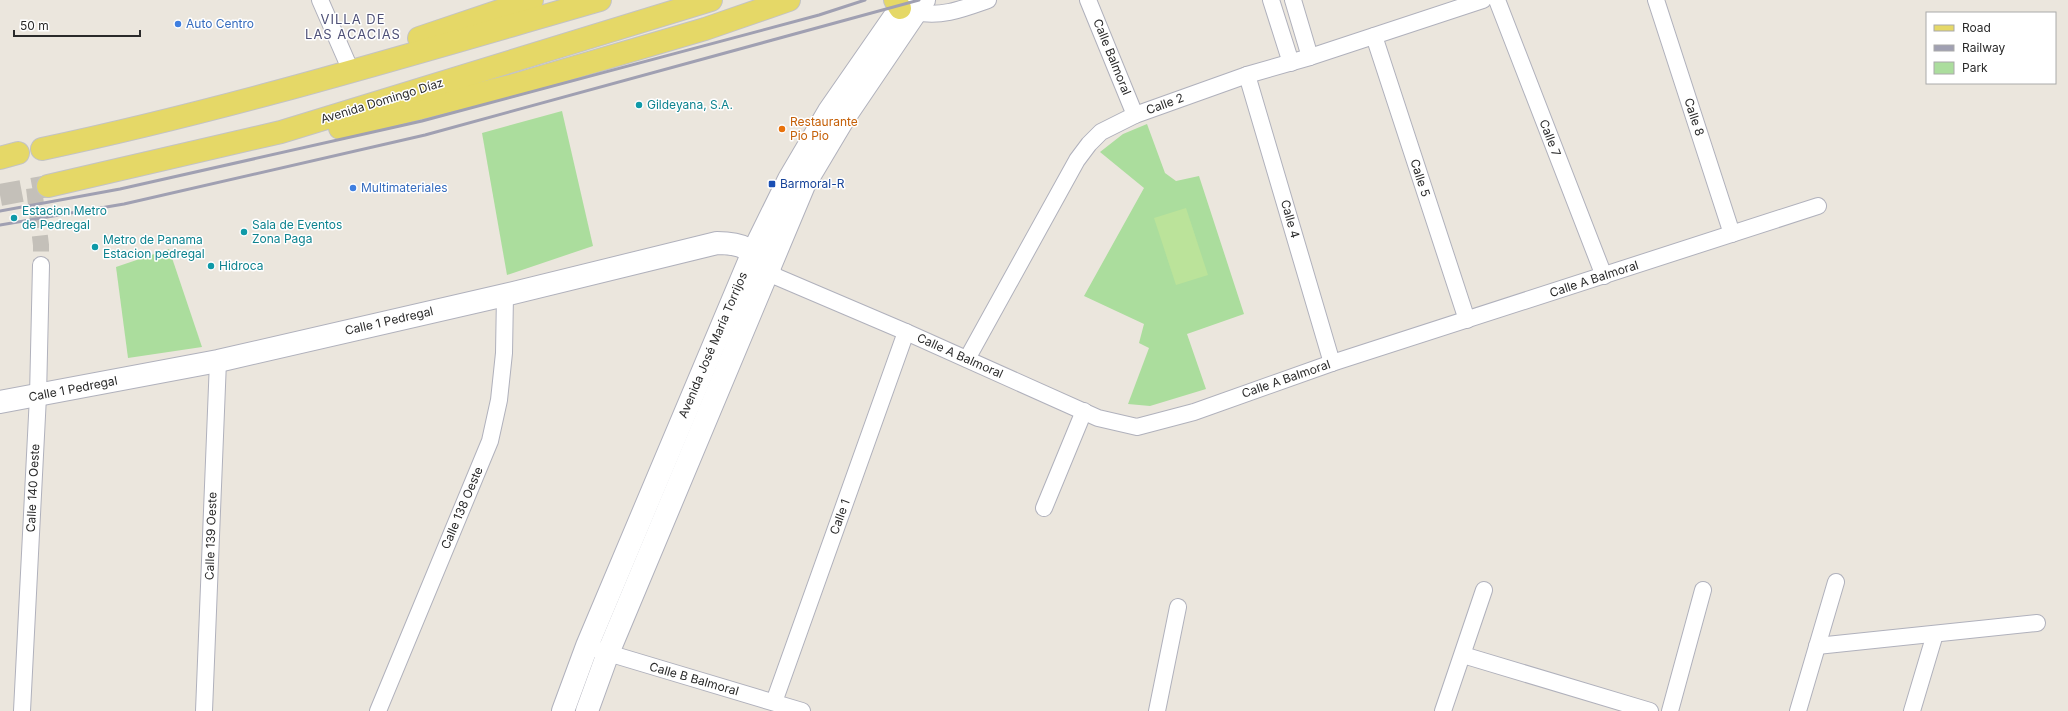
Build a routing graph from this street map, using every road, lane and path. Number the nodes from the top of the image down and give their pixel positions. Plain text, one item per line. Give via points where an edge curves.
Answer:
1 (320, 0) edge
2 (532, 0) edge
3 (600, 0) edge
4 (711, 0) edge
5 (789, 0) edge
6 (988, 0) edge
7 (1088, 0) edge
8 (1271, 0) edge
9 (1293, 0) edge
10 (1497, 0) edge
11 (1656, 0) edge
12 (1476, 1) edge
13 (908, 4) edge
14 (1374, 36) junction
15 (1310, 57) junction
16 (1291, 63) junction
17 (351, 71) junction
18 (1247, 75) junction
19 (1135, 115) junction
20 (281, 132) junction
21 (42, 148) dead end
22 (48, 186) tunnel mouth
23 (1818, 206) dead end
24 (1732, 234) junction
25 (753, 252) junction
26 (41, 266) tunnel mouth
27 (768, 269) junction
28 (1604, 276) junction
29 (505, 295) junction
30 (1467, 320) junction
31 (906, 332) junction
32 (967, 359) junction
33 (218, 361) junction
34 (1332, 363) junction
35 (38, 396) junction
36 (0, 402) edge
37 (1084, 411) junction
38 (1044, 508) dead end
39 (1836, 582) dead end
40 (1484, 590) dead end
41 (1703, 590) dead end
42 (1178, 607) dead end
43 (2036, 624) dead end
44 (1935, 634) junction
45 (587, 646) junction
46 (1817, 646) junction
47 (608, 653) junction
48 (1463, 655) junction
49 (774, 702) junction
50 (22, 711) edge
51 (204, 711) edge
52 (378, 711) edge
53 (563, 711) edge
54 (587, 711) edge
55 (802, 711) edge
56 (1157, 711) edge
57 (1444, 711) edge
58 (1650, 711) edge
59 (1670, 711) edge
60 (1798, 711) edge
61 (1912, 711) edge

1 - 17 street
2 - 17 main road via 386,49 372,55
3 - 17 main road
4 - 20 main road, Avenida Domingo Díaz
5 - 20 main road via 514,85 336,129
6 - 13 street via 928,15
7 - 19 street, Calle Balmoral
8 - 16 street
9 - 15 street
10 - 28 street, Calle 7
11 - 24 street, Calle 8
12 - 14 street, Calle 2
13 - 25 main road, Avenida José María Torrijos via 829,112 789,179
13 - 27 main road, Avenida José María Torrijos via 804,185
14 - 15 street, Calle 2
14 - 30 street, Calle 5
15 - 16 street, Calle 2
16 - 18 street, Calle 2
17 - 21 main road via 126,131
18 - 19 street, Calle 2
18 - 34 street, Calle 4
19 - 32 street, Calle 2 via 1101,132 1077,160
20 - 22 main road, Avenida Domingo Díaz
23 - 24 street, Calle A Balmoral
24 - 28 street, Calle A Balmoral
25 - 27 main road, Calle 1 Pedregal
25 - 29 main road, Calle 1 Pedregal via 743,245 717,243
25 - 45 main road, Avenida José María Torrijos
26 - 35 street, Calle 140 Oeste
27 - 31 street, Calle A Balmoral via 777,277
27 - 47 main road, Avenida José María Torrijos
28 - 30 street, Calle A Balmoral
29 - 33 main road, Calle 1 Pedregal
29 - 52 street, Calle 138 Oeste via 504,353 499,400 490,441
30 - 34 street, Calle A Balmoral
31 - 32 street, Calle A Balmoral
31 - 49 street, Calle 1
32 - 37 street, Calle A Balmoral
33 - 35 main road, Calle 1 Pedregal
33 - 51 street, Calle 139 Oeste
34 - 37 street, Calle A Balmoral via 1194,412 1137,427 1098,418
35 - 36 main road, Calle 1 Pedregal
35 - 50 street, Calle 140 Oeste
37 - 38 street
39 - 46 street
40 - 48 street
41 - 59 street
42 - 56 street
43 - 44 street
44 - 46 street
44 - 61 street
45 - 47 street, Calle B Balmoral
45 - 53 main road, Avenida José María Torrijos
46 - 60 street
47 - 49 street, Calle B Balmoral
47 - 54 main road, Avenida José María Torrijos
48 - 57 street
48 - 58 street
49 - 55 street, Calle B Balmoral

